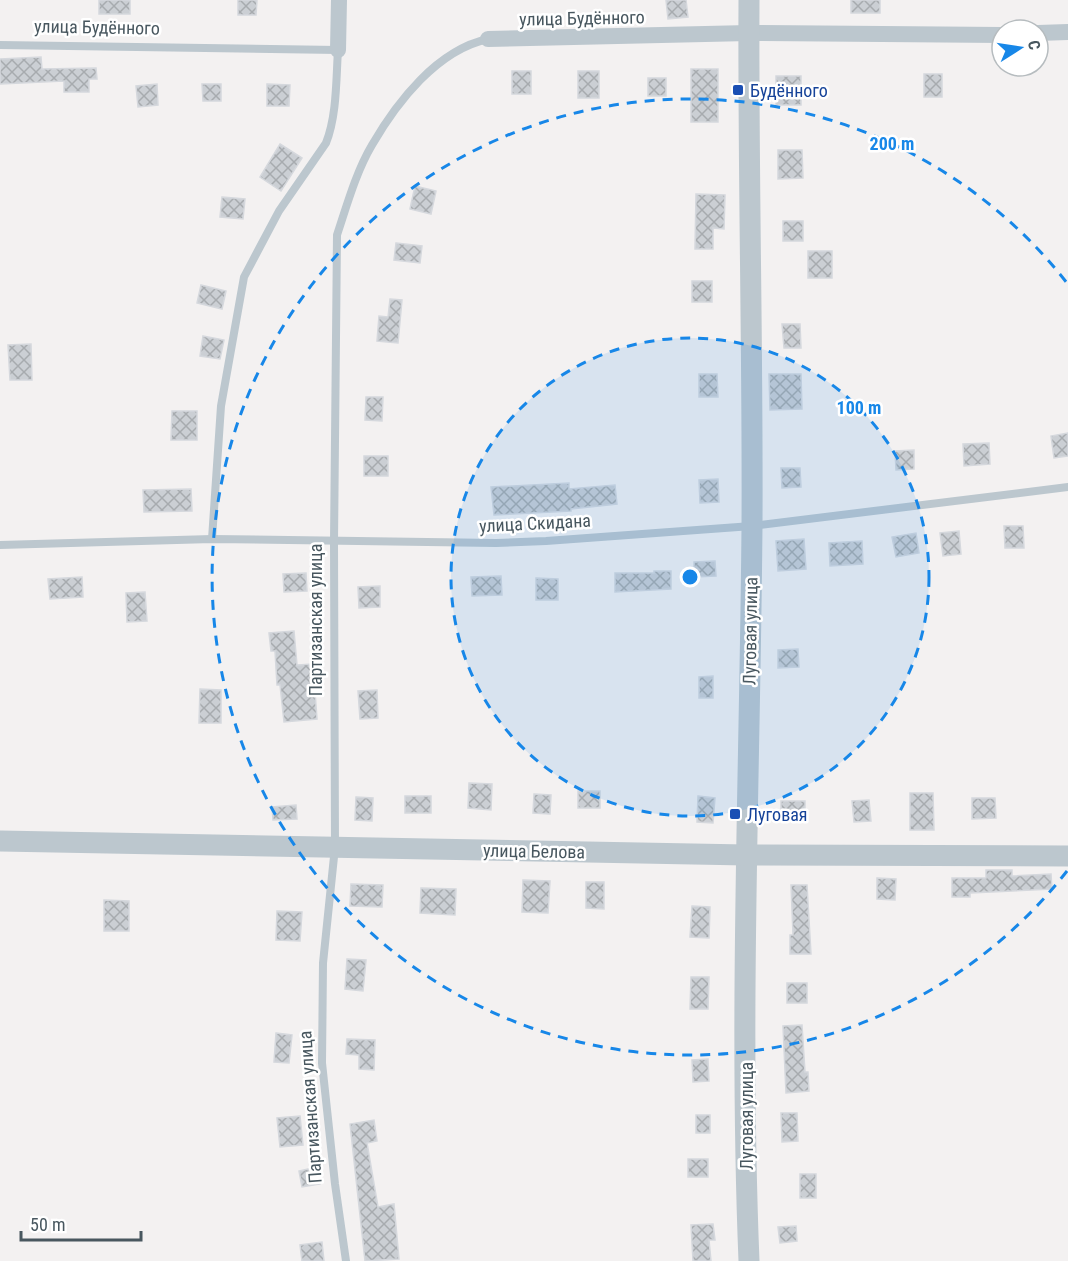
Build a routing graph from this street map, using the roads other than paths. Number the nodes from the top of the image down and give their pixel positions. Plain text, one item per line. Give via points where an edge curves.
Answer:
1 (339, 0) edge
2 (749, 0) edge
3 (1068, 32) edge
4 (749, 33) junction
5 (1050, 33) edge
6 (990, 35) edge
7 (488, 39) joint
8 (0, 45) edge
9 (338, 50) junction
10 (1068, 487) edge
11 (752, 526) junction
12 (212, 539) junction
13 (334, 542) junction
14 (0, 545) edge
15 (0, 840) edge
16 (335, 847) junction
17 (746, 855) junction
18 (1068, 856) edge
19 (346, 1261) edge
20 (749, 1261) edge

1 - 9 street
2 - 4 street, Луговая улица
3 - 5 street
4 - 6 street, улица Будённого
4 - 7 street, улица Будённого
4 - 11 street, Луговая улица
7 - 13 lane, Партизанская улица via 450,55 398,107 371,146 337,235
8 - 9 lane, улица Будённого
9 - 12 lane via 330,132 321,153 279,212 244,277 221,406
10 - 11 lane, улица Скидана
11 - 13 lane, улица Скидана via 496,543
11 - 17 street, Луговая улица
12 - 13 lane, улица Скидана
12 - 14 lane, улица Скидана
13 - 16 lane, Партизанская улица
15 - 16 street, улица Белова
16 - 17 street, улица Белова
16 - 19 lane, Партизанская улица via 323,963 322,1063
17 - 18 street, улица Белова
17 - 20 street, Луговая улица

